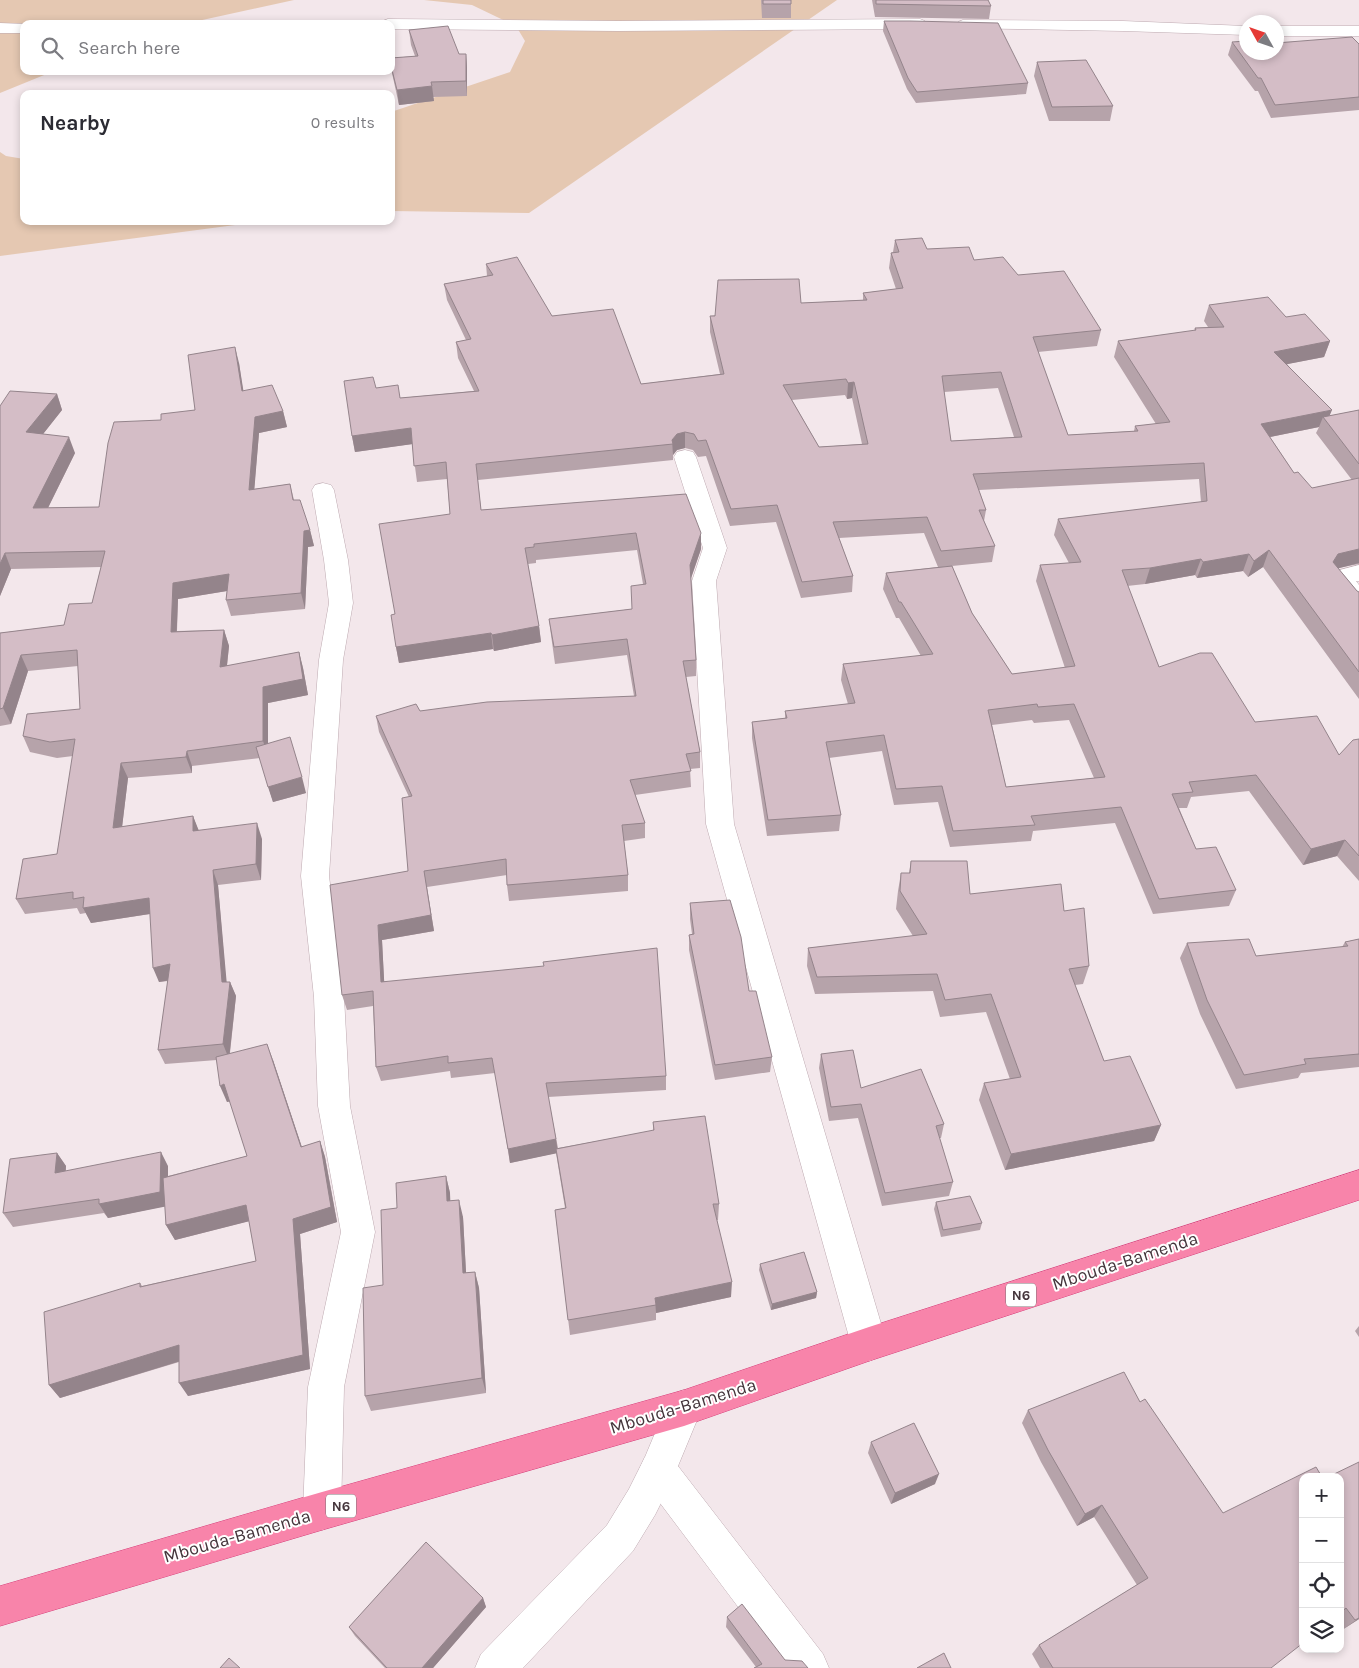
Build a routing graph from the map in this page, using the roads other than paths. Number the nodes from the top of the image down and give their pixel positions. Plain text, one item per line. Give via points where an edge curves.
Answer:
1 (395, 24) edge
2 (0, 28) edge
3 (20, 28) edge
4 (1239, 31) edge
5 (1284, 31) edge
6 (1359, 31) edge
7 (685, 458) dead end
8 (323, 490) dead end
9 (1359, 573) edge
10 (1359, 600) edge
11 (1359, 1185) edge
12 (869, 1344) junction
13 (684, 1408) junction
14 (658, 1470) junction
15 (322, 1511) junction
16 (0, 1606) edge
17 (495, 1668) edge
18 (809, 1668) edge

1 - 4 street via 1123,26
2 - 3 street
5 - 6 street
7 - 12 street via 714,548 704,581 720,824
8 - 15 street via 341,603 331,660 315,876 329,997 334,1106 358,1232 326,1387
9 - 10 street via 1340,578
11 - 12 highway, Mbouda-Bamenda / N6
12 - 13 highway, Mbouda-Bamenda / N6
13 - 14 street
13 - 15 highway, Mbouda-Bamenda / N6
14 - 17 street via 620,1538
14 - 18 street
15 - 16 highway, Mbouda-Bamenda / N6

